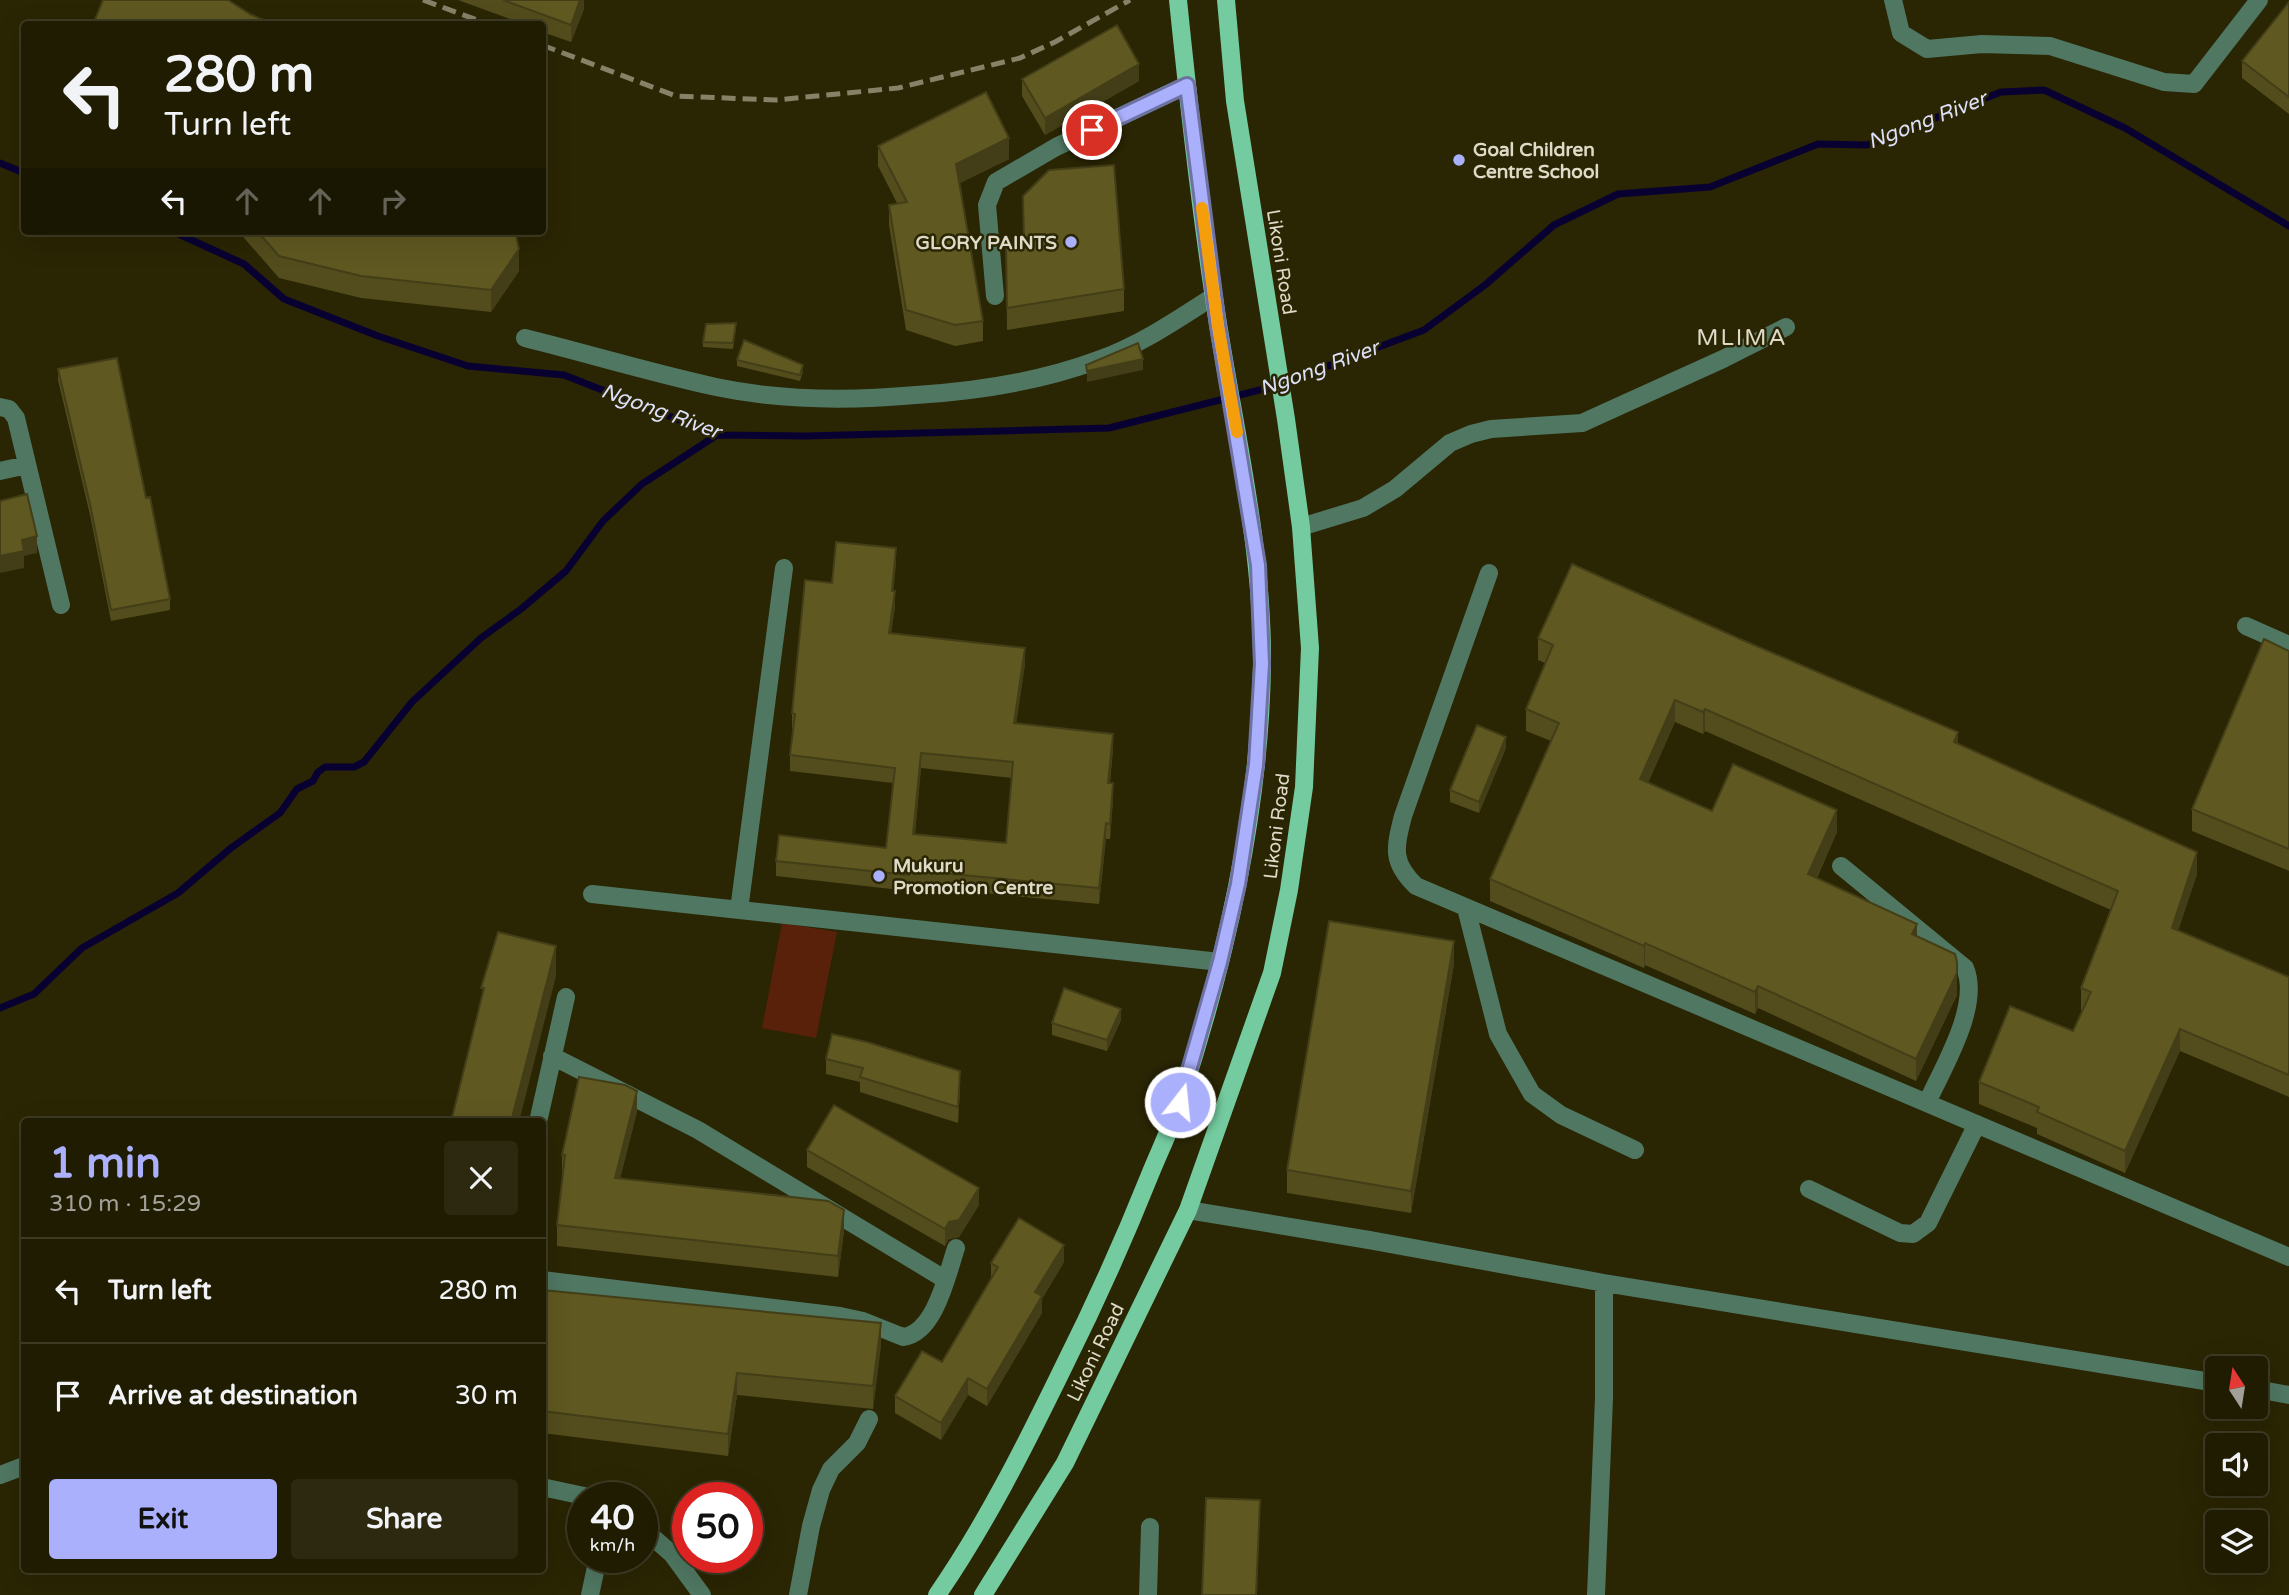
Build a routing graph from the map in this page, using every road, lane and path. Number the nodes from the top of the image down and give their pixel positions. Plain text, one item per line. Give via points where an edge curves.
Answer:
1 (1178, 0) edge
2 (1226, 0) edge
3 (1893, 0) edge
4 (2259, 0) edge
5 (1187, 85) junction
6 (995, 296) dead end
7 (1214, 296) junction
8 (1786, 327) dead end
9 (525, 338) dead end
10 (0, 407) edge
11 (27, 465) junction
12 (0, 471) edge
13 (1301, 527) junction
14 (784, 568) dead end
15 (1489, 573) dead end
16 (61, 605) dead end
17 (2246, 626) dead end
18 (2289, 645) edge
19 (1841, 866) dead end
20 (592, 894) dead end
21 (1466, 908) junction
22 (739, 910) junction
23 (1220, 962) junction
24 (566, 997) dead end
25 (552, 1056) junction
26 (1927, 1103) junction
27 (539, 1118) edge
28 (1977, 1124) junction
29 (1635, 1150) dead end
30 (1809, 1189) dead end
31 (1188, 1210) junction
32 (956, 1248) dead end
33 (2289, 1257) edge
34 (546, 1280) edge
35 (946, 1280) junction
36 (1604, 1283) junction
37 (2205, 1381) edge
38 (2268, 1392) edge
39 (2289, 1395) edge
40 (869, 1419) dead end
41 (21, 1467) edge
42 (0, 1475) edge
43 (546, 1488) edge
44 (567, 1492) edge
45 (1150, 1527) dead end
46 (658, 1542) edge
47 (595, 1573) edge
48 (590, 1595) edge
49 (702, 1595) edge
50 (798, 1595) edge
51 (937, 1595) edge
52 (984, 1595) edge
53 (1148, 1595) edge
54 (1596, 1595) edge

1 - 5 main road, Likoni Road
2 - 13 main road, Likoni Road via 1235,101
3 - 4 street via 1901,33 1927,49 1982,44 2050,46 2164,82 2194,84
5 - 6 street via 996,182 987,205
5 - 7 main road, Likoni Road
7 - 9 street via 1157,332 1054,375 976,391 858,400 790,398 716,387
7 - 23 main road, Likoni Road via 1258,565 1262,664 1256,765 1238,884
8 - 13 street via 1582,423 1471,434 1450,443 1395,489 1363,508
10 - 11 street via 16,418
11 - 12 street
11 - 16 street
13 - 31 main road, Likoni Road via 1310,648 1304,787 1289,890 1272,973
14 - 22 street
15 - 21 street via 1413,783 1396,845 1401,871 1416,886
17 - 18 street
19 - 26 street via 1965,968 1969,978 1967,1014
20 - 22 street
21 - 26 street
21 - 29 street via 1499,1034 1532,1094 1561,1115
22 - 23 street
23 - 51 main road, Likoni Road via 1180,1102 1087,1321 1024,1448
24 - 25 street
25 - 27 street
25 - 35 street via 698,1130
26 - 28 street
28 - 30 street via 1928,1223 1913,1234 1900,1233
28 - 33 street
31 - 36 street
31 - 52 main road, Likoni Road via 1065,1463
32 - 35 street
34 - 35 street via 840,1316 903,1338 926,1324
36 - 37 street
36 - 54 street
38 - 39 street
40 - 50 street via 857,1443 831,1469 821,1490
41 - 42 street
43 - 44 street
45 - 53 street
46 - 49 street
47 - 48 street

